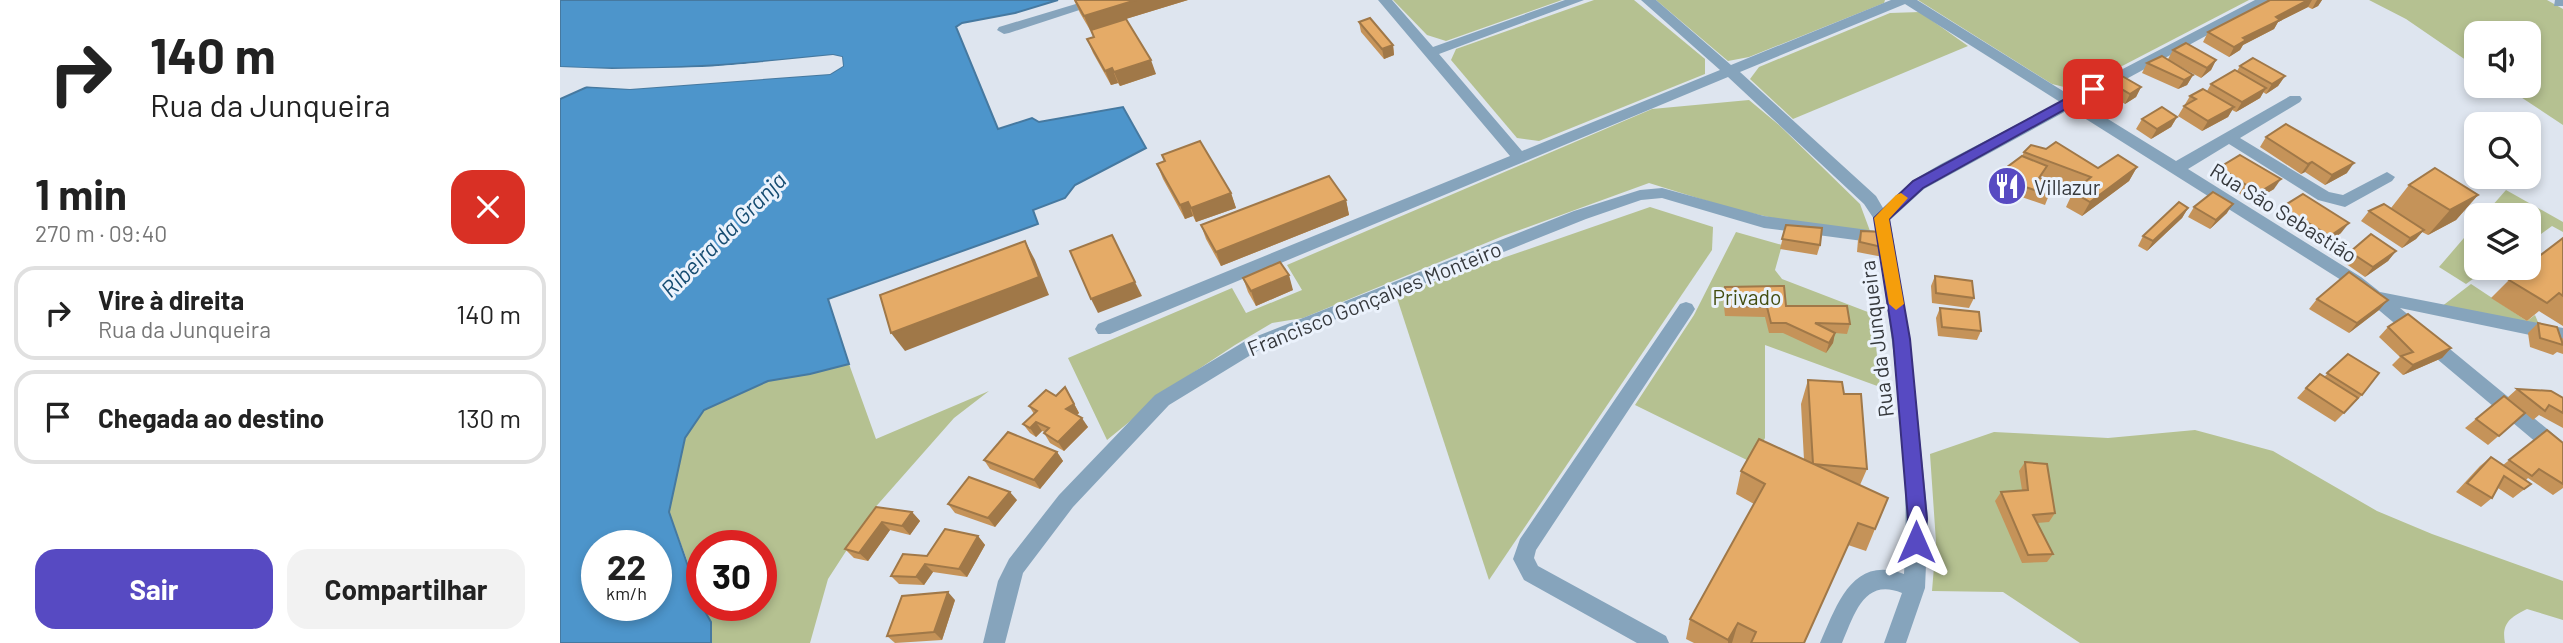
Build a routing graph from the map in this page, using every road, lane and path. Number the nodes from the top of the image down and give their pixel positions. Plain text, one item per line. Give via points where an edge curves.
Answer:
1 (1103, 0) edge
2 (1385, 0) edge
3 (1577, 0) edge
4 (1648, 0) edge
5 (1902, 0) edge
6 (1908, 0) edge
7 (2265, 0) edge
8 (1004, 30) dead end
9 (1432, 52) junction
10 (1729, 70) junction
11 (2295, 99) dead end
12 (2071, 100) junction
13 (2230, 138) junction
14 (1519, 157) junction
15 (2175, 169) junction
16 (2388, 177) dead end
17 (1882, 218) junction
18 (1887, 238) junction
19 (2376, 297) junction
20 (1686, 309) dead end
21 (1104, 329) dead end
22 (2563, 335) edge
23 (2563, 453) edge
24 (1914, 587) junction
25 (994, 643) edge
26 (1658, 643) edge
27 (1830, 643) edge
28 (1895, 643) edge

1 - 8 street
2 - 9 street
3 - 9 street
4 - 10 street
5 - 10 street
6 - 12 street, Rua São Sebastião
7 - 12 street
9 - 14 street
10 - 14 street
10 - 17 street via 1870,200
11 - 13 street, Rua São Sebastião
12 - 15 street, Rua São Sebastião
12 - 17 street via 1918,185
13 - 15 street, Rua São Sebastião
13 - 16 street, Rua São Sebastião via 2324,196 2345,201
14 - 21 street
15 - 19 street, Rua São Sebastião
17 - 18 street, Rua da Junqueira
18 - 24 street, Rua da Junqueira via 1902,339 1918,519
18 - 25 street, Francisco Gonçalves Monteiro via 1764,222 1662,193 1640,195 1252,345 1162,400 1066,501 1016,566
19 - 22 street
19 - 23 street, Rua São Sebastião
20 - 26 street via 1527,546 1523,559 1531,573
24 - 27 street via 1887,578 1873,579 1859,588
24 - 28 street, Rua da Junqueira

